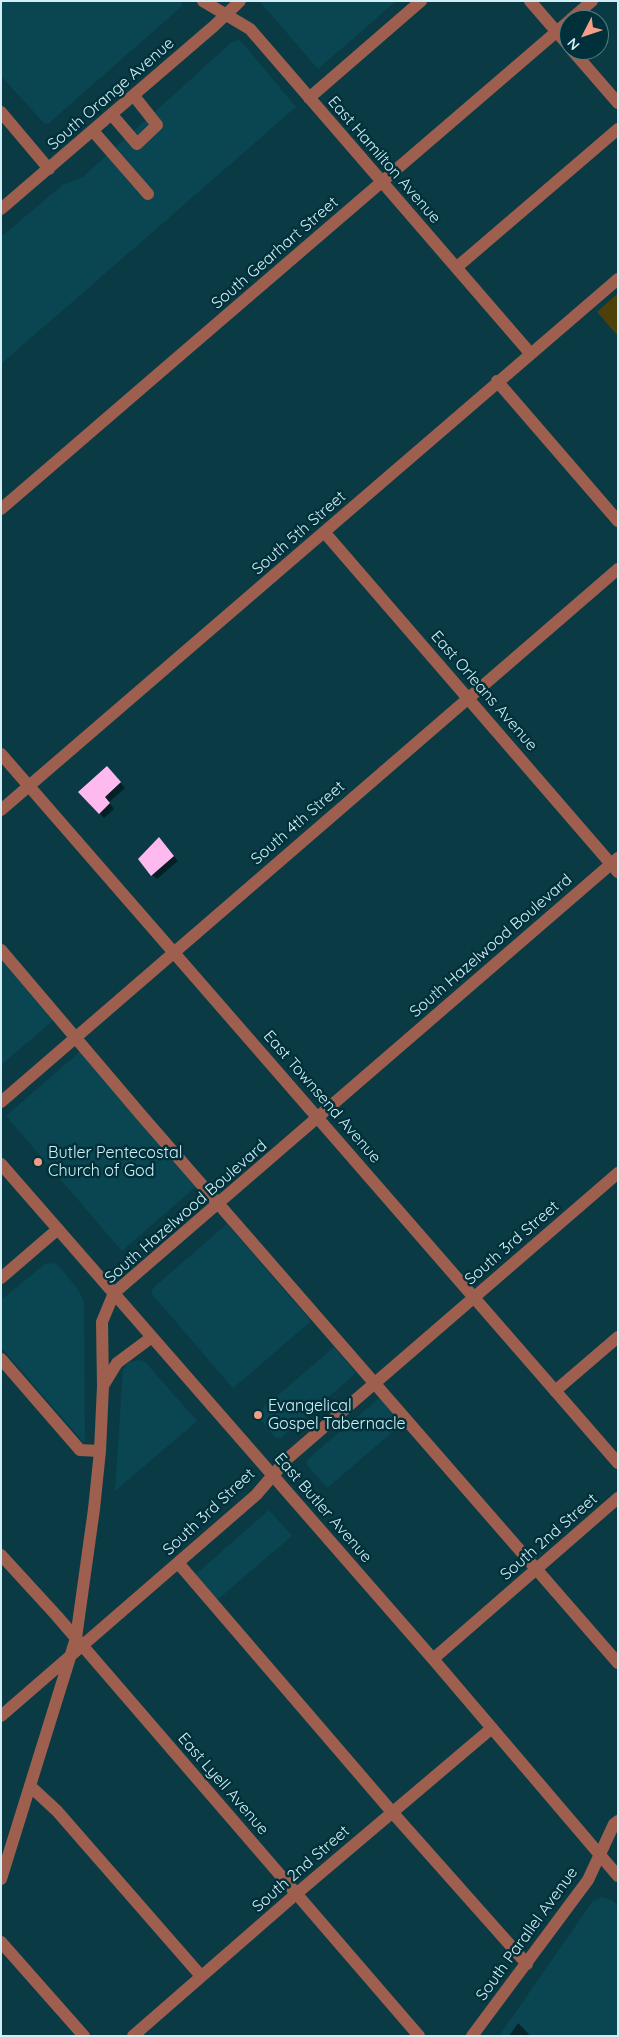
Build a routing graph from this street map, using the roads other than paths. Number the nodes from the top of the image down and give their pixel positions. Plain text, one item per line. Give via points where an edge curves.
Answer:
1 (203, 1) edge
2 (240, 1) edge
3 (420, 1) edge
4 (530, 1) edge
5 (592, 1) edge
6 (582, 10) edge
7 (226, 14) junction
8 (557, 32) junction
9 (559, 34) edge
10 (581, 60) edge
11 (134, 96) junction
12 (309, 98) junction
13 (618, 103) edge
14 (1, 112) edge
15 (112, 115) junction
16 (618, 129) edge
17 (93, 131) junction
18 (49, 169) junction
19 (381, 183) junction
20 (148, 194) dead end
21 (1, 209) edge
22 (457, 267) junction
23 (618, 279) edge
24 (530, 353) junction
25 (497, 381) junction
26 (1, 509) edge
27 (618, 522) edge
28 (325, 533) junction
29 (618, 569) edge
30 (468, 698) junction
31 (1, 754) edge
32 (29, 786) junction
33 (1, 810) edge
34 (615, 864) edge
35 (1, 950) edge
36 (174, 951) junction
37 (75, 1037) junction
38 (1, 1102) edge
39 (319, 1118) junction
40 (1, 1164) edge
41 (618, 1172) edge
42 (219, 1203) junction
43 (58, 1229) junction
44 (1, 1278) edge
45 (114, 1293) junction
46 (474, 1297) junction
47 (152, 1337) junction
48 (618, 1337) edge
49 (1, 1359) edge
50 (375, 1383) junction
51 (103, 1386) junction
52 (555, 1392) junction
53 (100, 1451) junction
54 (618, 1463) edge
55 (273, 1476) junction
56 (618, 1498) edge
57 (1, 1555) edge
58 (178, 1564) junction
59 (537, 1569) junction
60 (77, 1646) junction
61 (433, 1659) junction
62 (618, 1663) edge
63 (1, 1716) edge
64 (492, 1728) junction
65 (30, 1786) junction
66 (392, 1812) junction
67 (618, 1822) edge
68 (600, 1855) junction
69 (618, 1876) edge
70 (1, 1879) edge
71 (296, 1894) junction
72 (1, 1942) edge
73 (527, 1964) junction
74 (201, 1976) junction
75 (84, 2036) edge
76 (133, 2036) edge
77 (419, 2036) edge
78 (472, 2036) edge

1 - 7 street, East Hamilton Avenue
2 - 7 street, South Orange Avenue
3 - 12 street
4 - 8 street
5 - 6 street, South Gearhart Street
7 - 11 street, South Orange Avenue
7 - 12 street, East Hamilton Avenue via 250,29
8 - 9 street
8 - 19 street, South Gearhart Street
10 - 13 street
11 - 15 street, South Orange Avenue
11 - 15 street via 157,125 137,144
12 - 19 street, East Hamilton Avenue
14 - 18 street
15 - 17 street, South Orange Avenue
16 - 22 street
17 - 18 street, South Orange Avenue
17 - 20 street
18 - 21 street, South Orange Avenue
19 - 22 street, East Hamilton Avenue
19 - 26 street, South Gearhart Street
22 - 24 street, East Hamilton Avenue
23 - 24 street, South 5th Street
24 - 25 street, South 5th Street
25 - 27 street
25 - 28 street, South 5th Street
28 - 30 street, East Orleans Avenue
28 - 32 street, South 5th Street
29 - 30 street, South 4th Street
30 - 34 street, East Orleans Avenue
30 - 36 street, South 4th Street
31 - 32 street, East Townsend Avenue
32 - 33 street, South 5th Street
32 - 36 street, East Townsend Avenue
34 - 39 street, South Hazelwood Boulevard
35 - 37 street
36 - 37 street, South 4th Street
36 - 39 street, East Townsend Avenue
37 - 38 street, South 4th Street
37 - 42 street
39 - 42 street, South Hazelwood Boulevard
39 - 46 street, East Townsend Avenue
40 - 43 street, East Butler Avenue
41 - 46 street, South 3rd Street
42 - 45 street, South Hazelwood Boulevard
42 - 50 street
43 - 44 street
43 - 45 street, East Butler Avenue
45 - 47 street, East Butler Avenue
45 - 51 street, South Hazelwood Boulevard via 102,1322
46 - 50 street, South 3rd Street
46 - 52 street, East Townsend Avenue
47 - 51 street via 117,1363
47 - 55 street, East Butler Avenue
48 - 52 street
49 - 53 street via 80,1450
50 - 55 street, South 3rd Street via 287,1459
50 - 59 street
51 - 53 street, South Hazelwood Boulevard
52 - 54 street, East Townsend Avenue
53 - 60 street, South Hazelwood Boulevard
55 - 58 street, South 3rd Street via 256,1496
55 - 61 street, East Butler Avenue
56 - 59 street, South 2nd Street
57 - 60 street, East Lyell Avenue
58 - 60 street, South 3rd Street
58 - 66 street
59 - 61 street, South 2nd Street
59 - 62 street
60 - 63 street, South 3rd Street
60 - 65 street, South Hazelwood Boulevard
60 - 71 street, East Lyell Avenue
61 - 64 street, East Butler Avenue
64 - 66 street, South 2nd Street
64 - 68 street, East Butler Avenue
65 - 70 street, South Hazelwood Boulevard
65 - 74 street via 57,1811
66 - 71 street, South 2nd Street
66 - 73 street
67 - 68 street, South Parallel Avenue via 614,1824
68 - 69 street, East Butler Avenue
68 - 73 street, South Parallel Avenue via 588,1880
71 - 74 street, South 2nd Street
71 - 77 street, East Lyell Avenue
72 - 75 street
73 - 78 street, South Parallel Avenue
74 - 76 street, South 2nd Street

